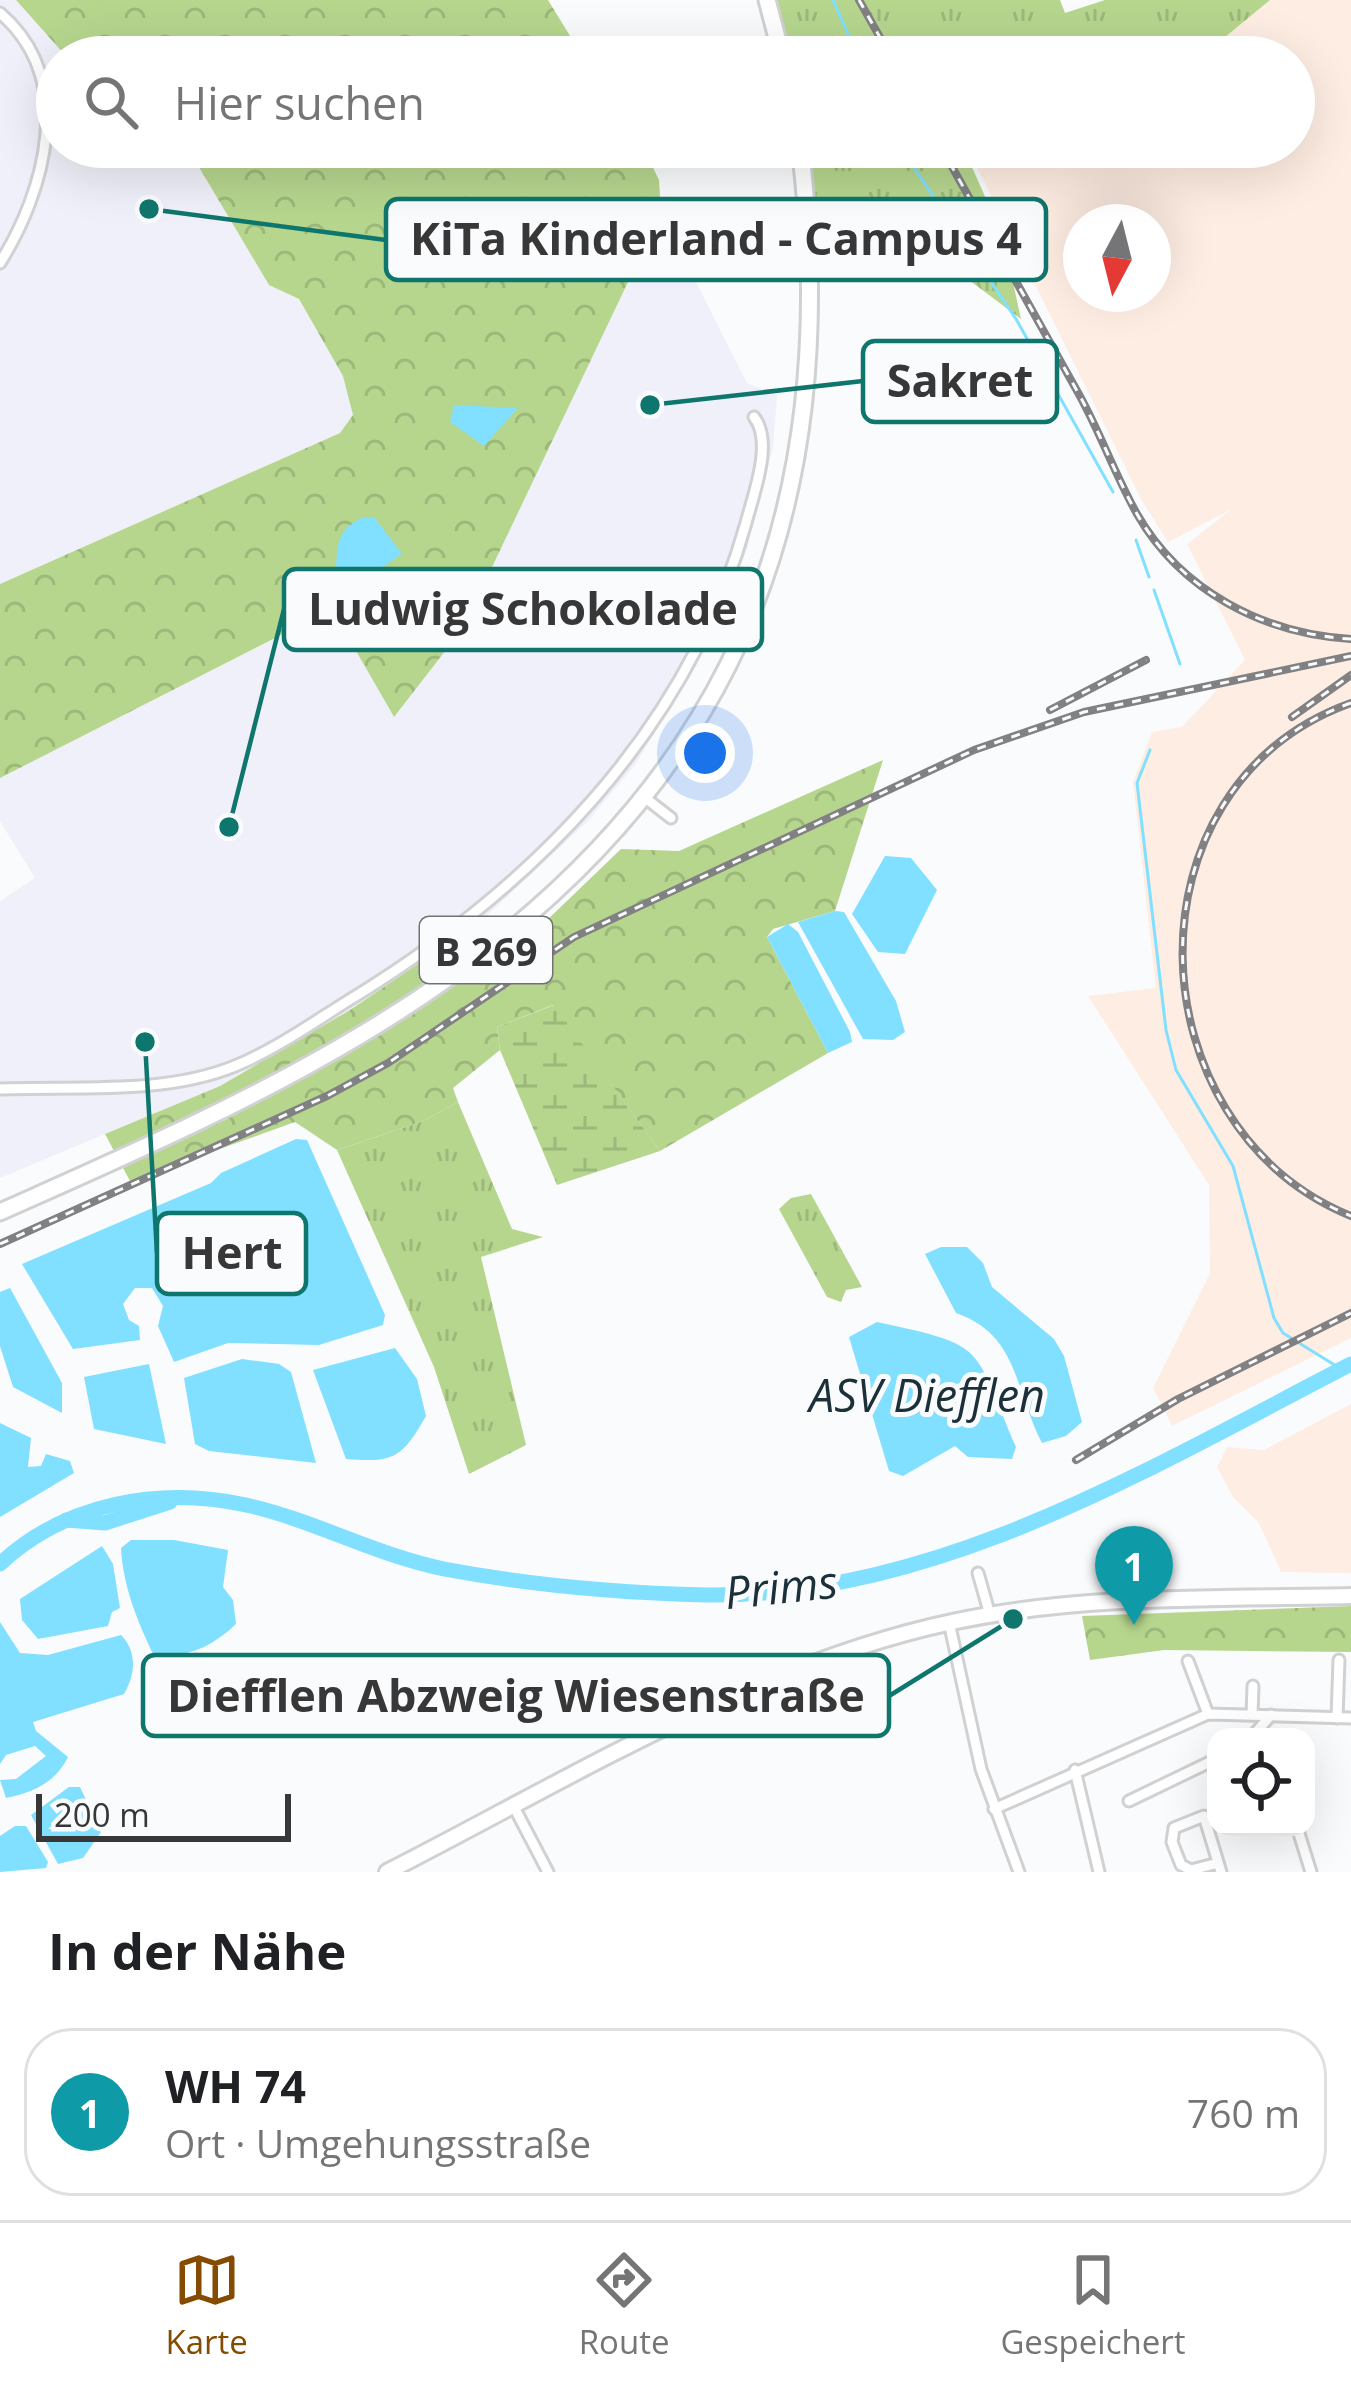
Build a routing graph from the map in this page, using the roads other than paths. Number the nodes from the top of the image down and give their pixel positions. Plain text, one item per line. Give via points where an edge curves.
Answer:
1 (767, 0) edge
2 (0, 13) edge
3 (776, 36) edge
4 (36, 74) edge
5 (39, 168) edge
6 (801, 168) edge
7 (0, 263) edge
8 (754, 417) dead end
9 (644, 797) junction
10 (671, 818) dead end
11 (0, 1089) edge
12 (0, 1212) edge
13 (978, 1573) dead end
14 (1351, 1596) edge
15 (990, 1615) junction
16 (949, 1622) junction
17 (1339, 1660) dead end
18 (1188, 1661) dead end
19 (1253, 1686) dead end
20 (1208, 1714) junction
21 (1252, 1715) junction
22 (1271, 1715) junction
23 (1337, 1718) junction
24 (1351, 1718) edge
25 (1260, 1728) edge
26 (1207, 1763) edge
27 (1075, 1770) junction
28 (1129, 1801) dead end
29 (514, 1807) junction
30 (994, 1809) junction
31 (1300, 1836) edge
32 (1220, 1868) edge
33 (387, 1872) edge
34 (548, 1872) edge
35 (1019, 1872) edge
36 (1099, 1872) edge
37 (1311, 1872) edge

1 - 3 main road
2 - 4 street
5 - 7 street via 35,199
6 - 9 main road, B 269 / B 269 via 812,321 791,500 726,674
8 - 11 street via 761,431 758,476 713,618 634,752 526,871 401,969 239,1064 183,1081
9 - 10 street
9 - 12 main road, B 269 / B 269 via 562,888 398,1012 202,1120
13 - 15 street
14 - 15 main road via 1071,1604
15 - 16 main road
16 - 29 main road via 792,1670
16 - 30 street
17 - 23 street
18 - 20 street
19 - 21 street
20 - 21 street
20 - 27 street
21 - 22 street
22 - 23 street
22 - 25 street
23 - 24 street
26 - 28 street
27 - 30 street
27 - 36 street
29 - 33 main road
29 - 34 street
30 - 35 street
31 - 37 street
32 - 32 street via 1181,1865 1174,1828 1204,1816

